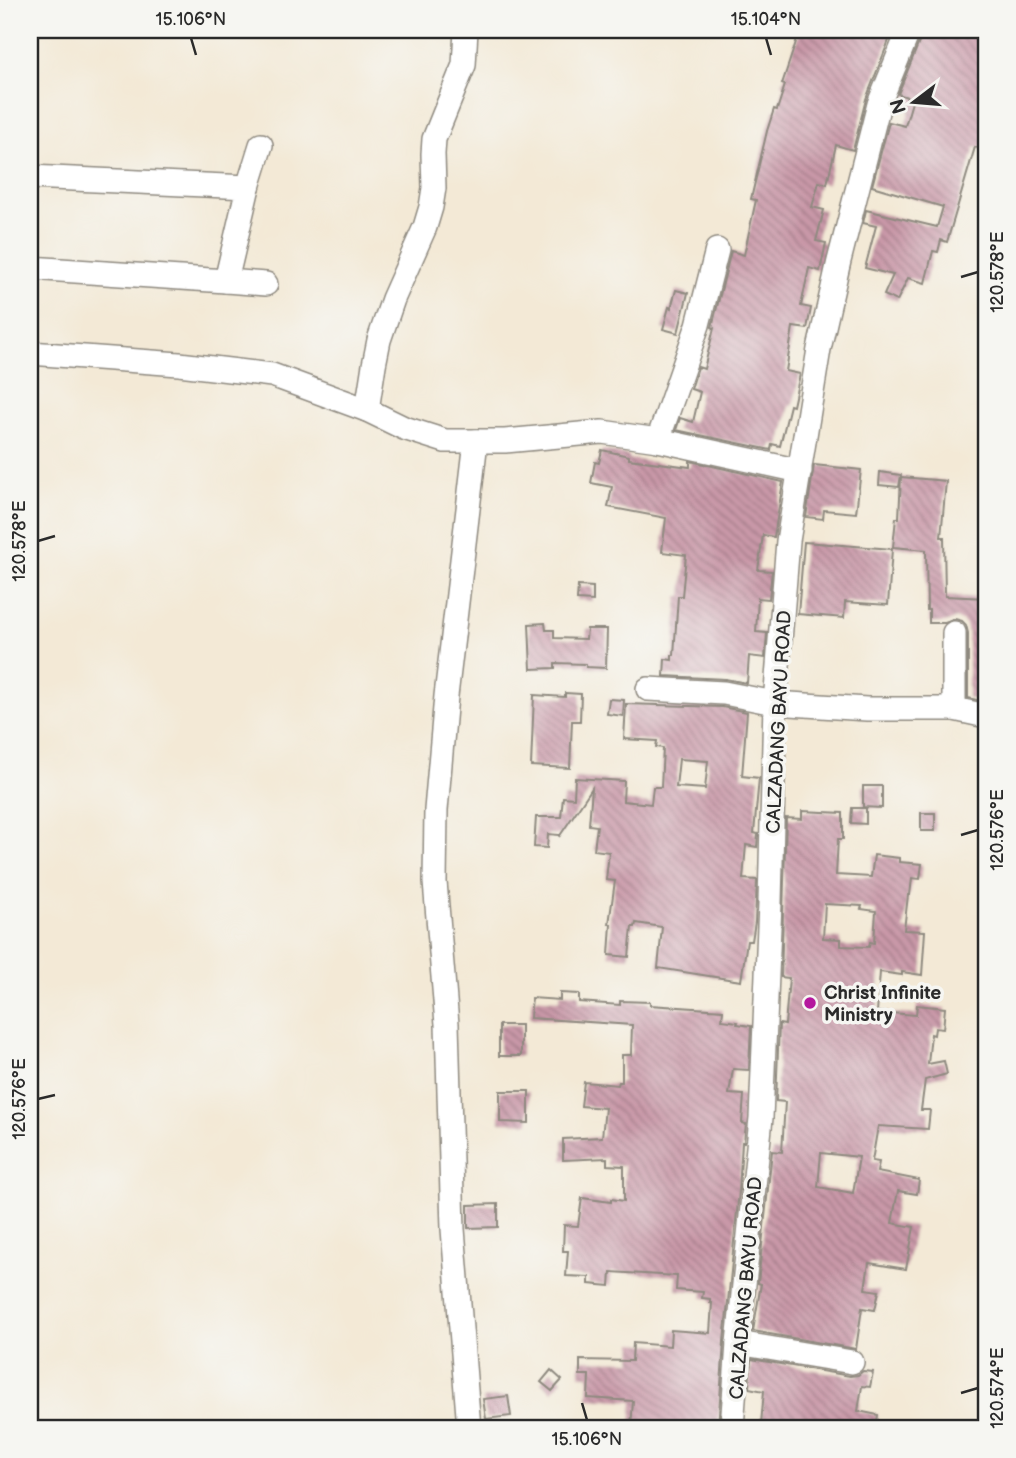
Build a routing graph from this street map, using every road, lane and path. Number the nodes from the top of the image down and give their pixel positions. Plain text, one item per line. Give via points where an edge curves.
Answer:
1 (466, 30) edge
2 (908, 30) edge
3 (261, 145) dead end
4 (30, 177) edge
5 (248, 187) junction
6 (717, 250) dead end
7 (30, 268) edge
8 (226, 281) junction
9 (266, 284) dead end
10 (30, 353) edge
11 (367, 410) junction
12 (658, 440) junction
13 (476, 441) junction
14 (800, 471) junction
15 (954, 633) dead end
16 (648, 689) dead end
17 (775, 704) junction
18 (954, 709) junction
19 (986, 716) edge
20 (738, 1343) junction
21 (852, 1362) dead end
22 (469, 1428) edge
23 (732, 1428) edge

1 - 11 street via 464,65 434,139 431,207 379,340
2 - 14 street, CALZADANG BAYU ROAD via 879,104 839,261 819,349
3 - 5 street
4 - 5 street
5 - 8 street
6 - 12 street via 698,325
7 - 8 street
8 - 9 street
10 - 11 street via 272,375
11 - 13 street via 419,434 445,441
12 - 13 street via 602,432
12 - 14 street
13 - 22 street via 444,708 435,882 447,1024 453,1229
14 - 17 street, CALZADANG BAYU ROAD via 788,541
15 - 18 street
16 - 17 street via 724,693
17 - 18 street
17 - 20 street, CALZADANG BAYU ROAD via 761,1118
18 - 19 street
20 - 21 street
20 - 23 street, CALZADANG BAYU ROAD

